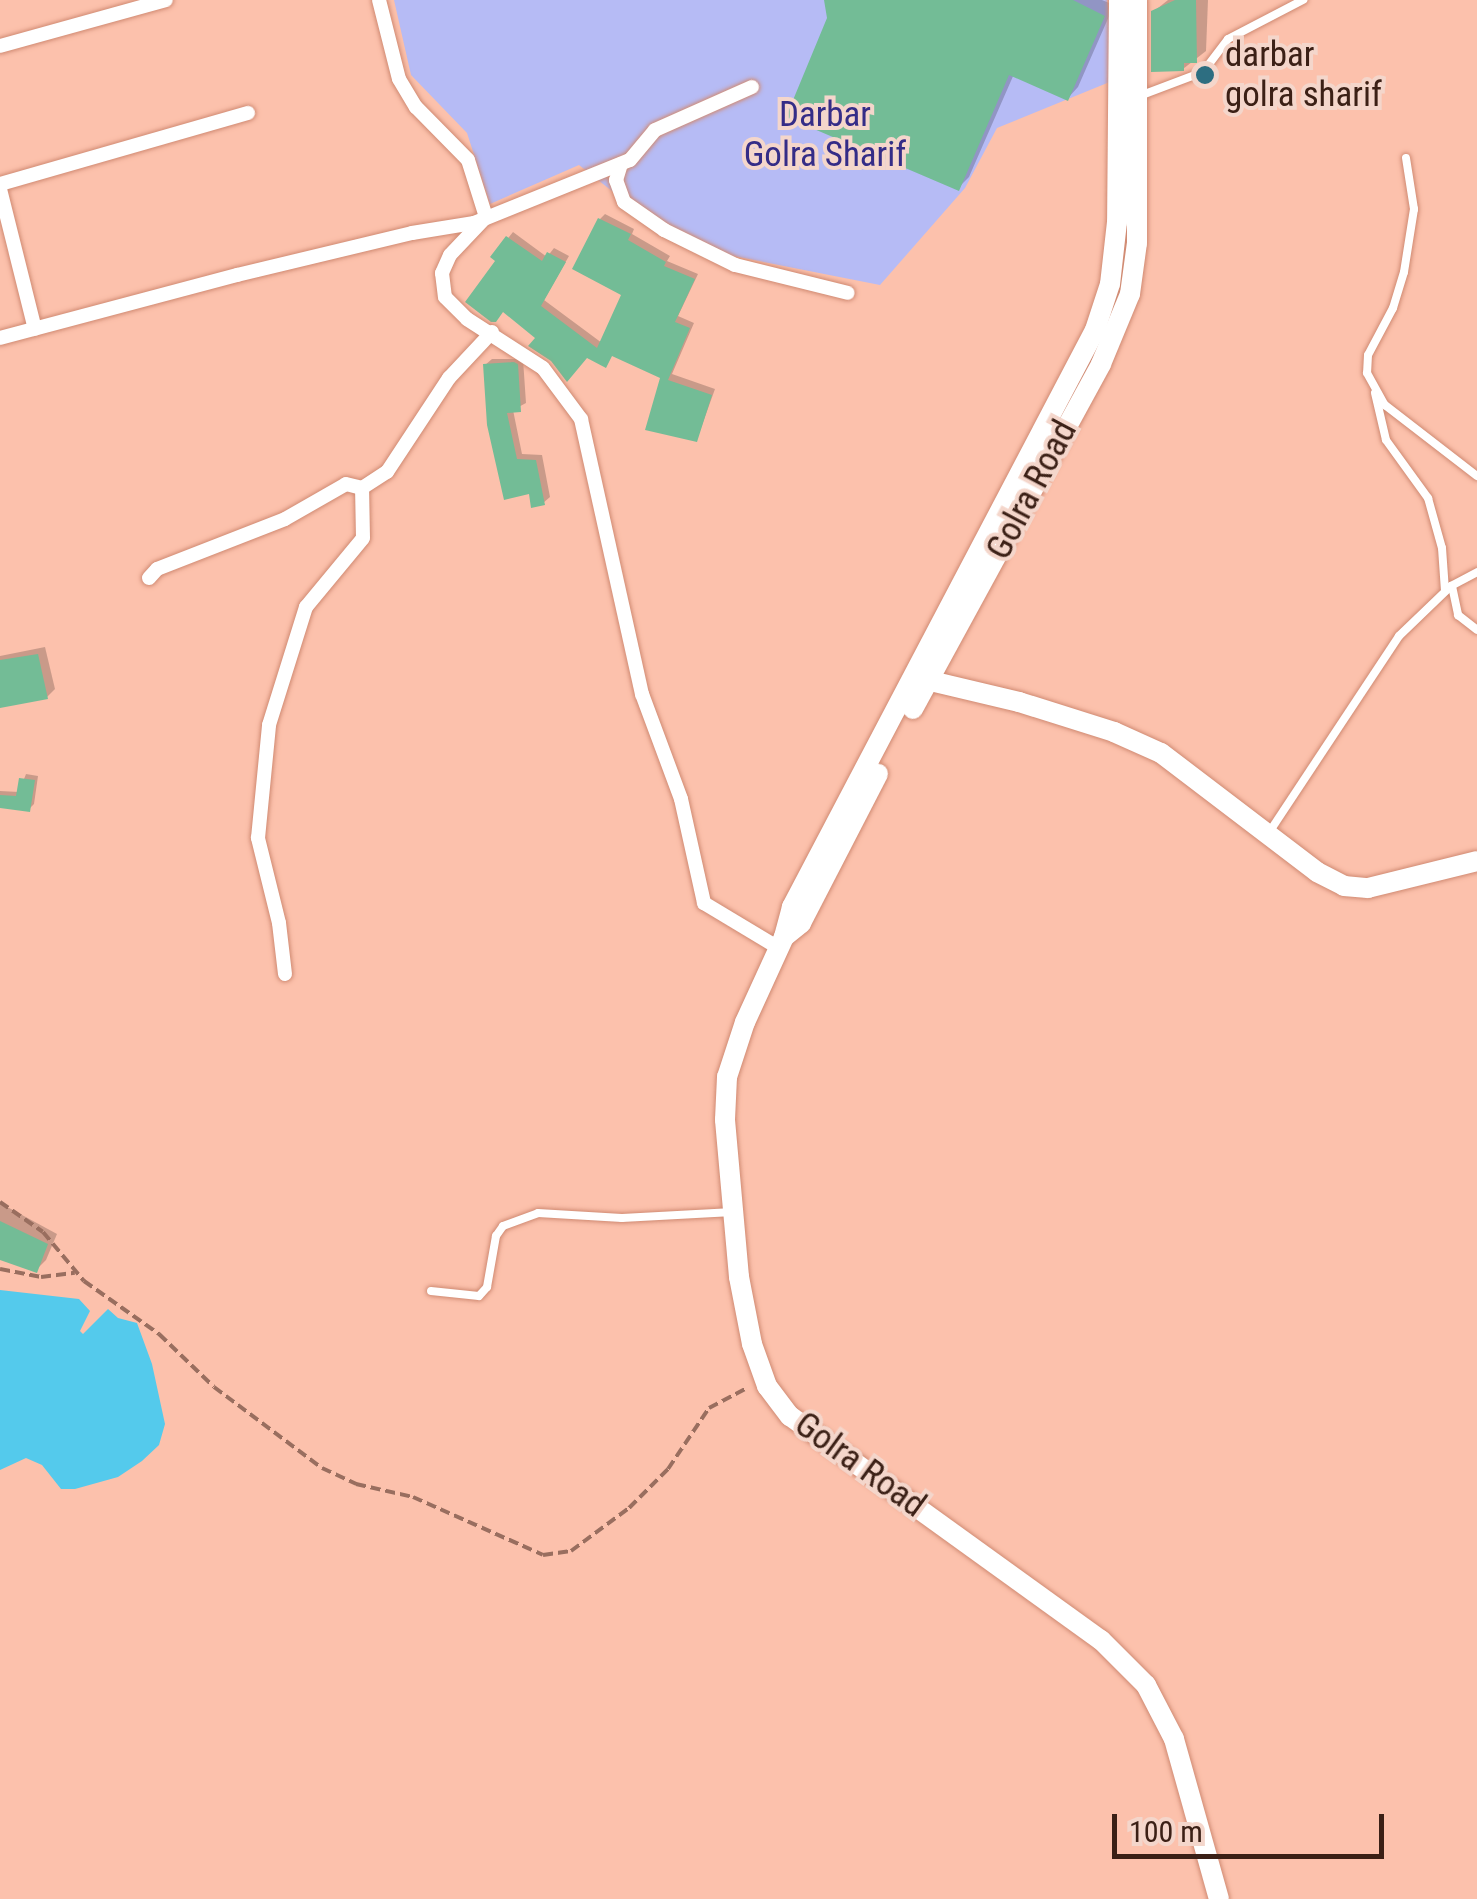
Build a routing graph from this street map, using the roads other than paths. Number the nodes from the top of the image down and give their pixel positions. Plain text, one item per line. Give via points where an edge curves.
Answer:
1 (166, 0) edge
2 (379, 0) edge
3 (1119, 0) edge
4 (1137, 0) edge
5 (1303, 0) edge
6 (0, 46) edge
7 (752, 86) dead end
8 (1138, 96) junction
9 (248, 113) dead end
10 (1406, 158) dead end
11 (621, 164) junction
12 (0, 186) edge
13 (486, 218) junction
14 (848, 293) dead end
15 (35, 328) junction
16 (492, 332) junction
17 (0, 338) edge
18 (1374, 391) junction
19 (1477, 476) edge
20 (362, 488) junction
21 (1477, 572) edge
22 (149, 578) dead end
23 (1448, 588) junction
24 (1477, 630) edge
25 (922, 679) junction
26 (1268, 834) junction
27 (1477, 861) edge
28 (781, 942) junction
29 (284, 974) dead end
30 (733, 1212) junction
31 (431, 1290) dead end
32 (1219, 1899) edge

1 - 6 street
2 - 13 street via 399,79 424,117 468,160
3 - 25 street, Golra Road via 1117,222 1110,284 1073,376
4 - 8 street, Golra Road
5 - 8 lane via 1228,39 1203,72
7 - 11 street via 656,130 639,156
8 - 25 street, Golra Road via 1130,294 1100,364
9 - 12 street
10 - 18 lane via 1414,209 1401,289 1368,355
11 - 13 street
11 - 14 street via 616,180 624,202 650,222 736,265
12 - 15 street
13 - 15 street
13 - 16 street via 450,254 442,273 445,297
15 - 17 street
16 - 20 street via 449,378 387,472
16 - 28 street via 543,368 581,418 642,694 681,799 704,904
18 - 19 lane
18 - 23 lane via 1386,440 1428,498
20 - 22 street via 346,484
20 - 29 street via 363,538 306,607 269,725 258,838 280,923
21 - 23 lane
23 - 24 lane via 1458,614
23 - 26 lane via 1380,660
25 - 26 street via 1018,702 1145,746
25 - 28 street, Golra Road via 801,924
26 - 27 street via 1344,886 1368,888
28 - 30 street, Golra Road via 744,1022 728,1078
30 - 31 lane via 538,1214 504,1226 496,1236 480,1296
30 - 32 street, Golra Road via 752,1344 765,1380 790,1416 1101,1640 1146,1685 1174,1739

